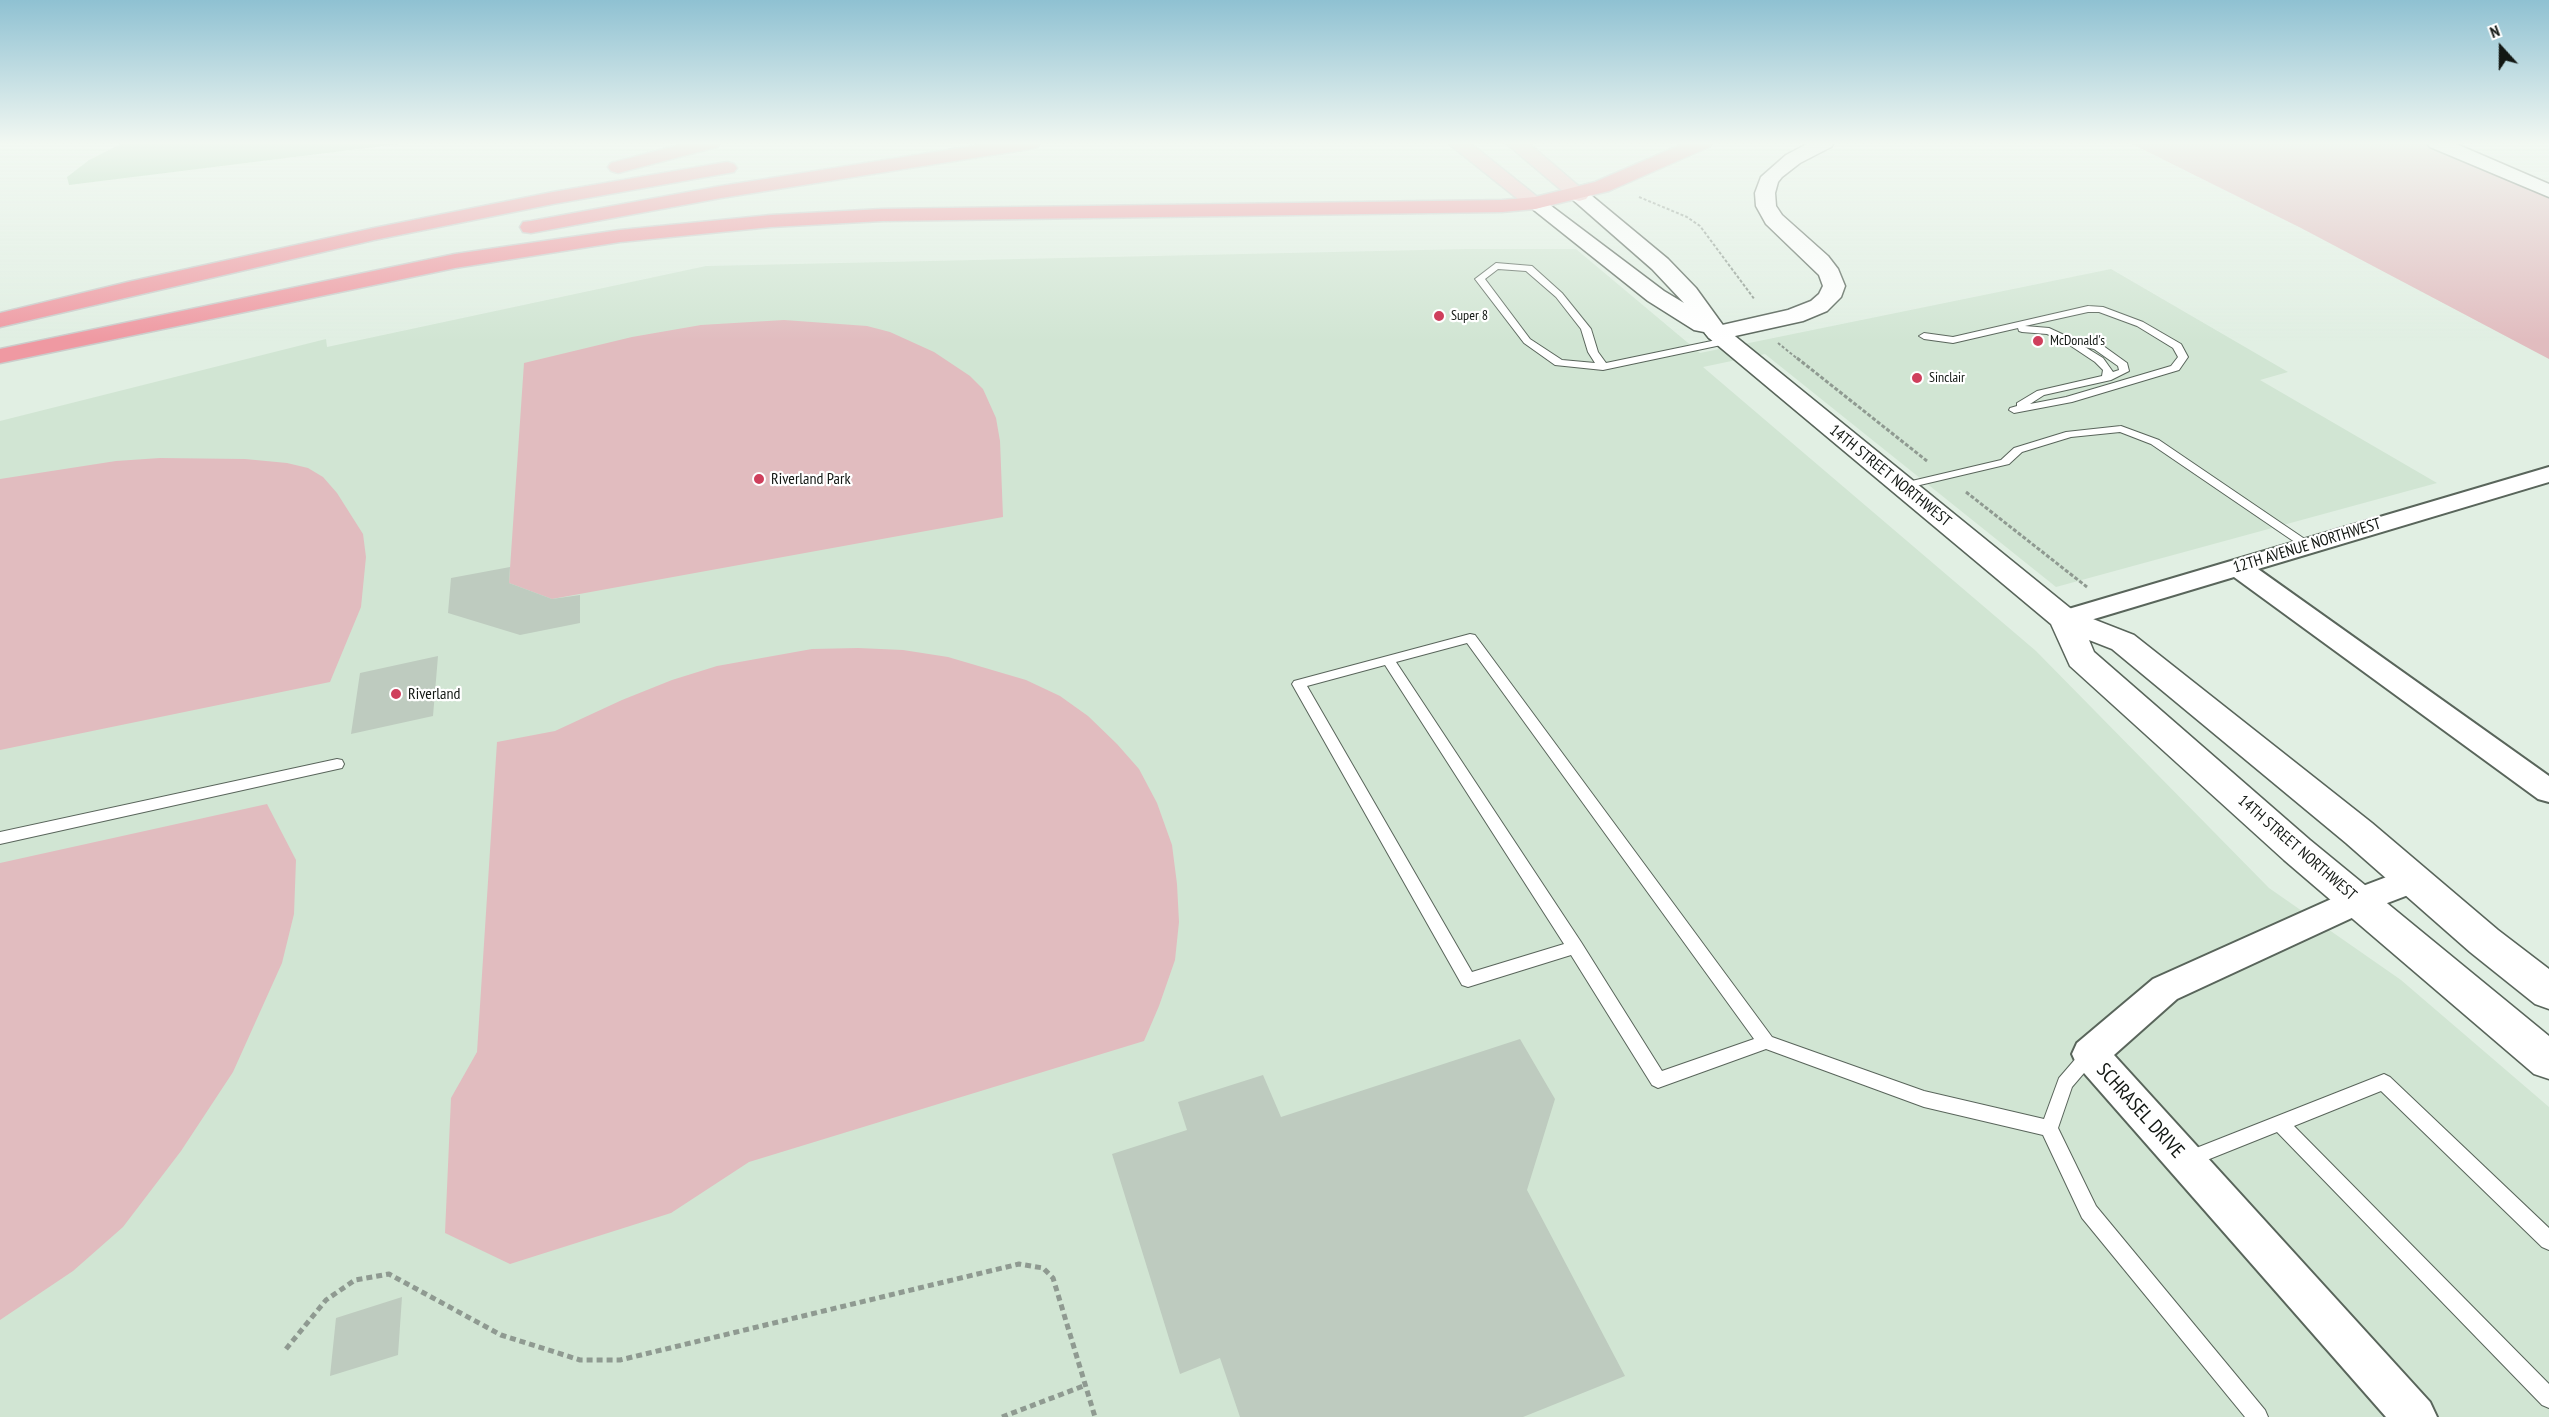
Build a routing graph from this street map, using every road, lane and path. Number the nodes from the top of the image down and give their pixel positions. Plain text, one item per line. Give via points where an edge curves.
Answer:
1 (439, 209) edge
2 (498, 209) edge
3 (629, 209) edge
4 (1311, 209) edge
5 (1543, 209) edge
6 (1596, 209) edge
7 (1670, 209) edge
8 (1768, 209) edge
9 (0, 320) edge
10 (1765, 322) junction
11 (1924, 336) dead end
12 (1721, 337) junction
13 (2065, 338) junction
14 (1953, 340) junction
15 (0, 350) edge
16 (0, 356) edge
17 (1603, 367) junction
18 (2107, 378) junction
19 (2549, 474) edge
20 (1945, 475) junction
21 (1903, 486) junction
22 (2309, 546) junction
23 (2238, 567) junction
24 (2110, 605) junction
25 (2064, 619) junction
26 (1389, 661) junction
27 (337, 764) dead end
28 (2549, 791) edge
29 (0, 838) edge
30 (2413, 880) junction
31 (2358, 901) junction
32 (1575, 947) junction
33 (2549, 992) edge
34 (1766, 1042) junction
35 (2090, 1054) junction
36 (2549, 1061) edge
37 (2280, 1123) junction
38 (2049, 1128) junction
39 (2185, 1161) junction
40 (2549, 1240) edge
41 (286, 1349) dead end
42 (1086, 1385) junction
43 (2549, 1398) edge
44 (1002, 1417) edge
45 (1095, 1417) edge
46 (2258, 1417) edge
47 (2415, 1417) edge

1 - 9 highway
2 - 9 highway
3 - 15 highway via 273,282
4 - 16 highway via 882,215 711,226 578,241 455,261
5 - 12 main road, 14TH STREET NORTHWEST via 1656,296
6 - 12 main road, 14TH STREET NORTHWEST via 1660,264
7 - 10 path via 1700,226 1762,310
8 - 10 main road via 1820,261 1834,286 1819,306
10 - 12 main road
10 - 20 path via 1771,337
11 - 14 lane
12 - 17 lane
12 - 21 main road, 14TH STREET NORTHWEST
13 - 14 lane via 2028,328 1977,340
13 - 18 lane via 2099,360 2108,370
13 - 18 lane via 2098,347 2123,365 2124,371
14 - 18 lane via 2100,309 2140,324 2177,346 2183,357 2175,368 2068,400 2014,410 2041,393
17 - 17 lane via 1559,363 1527,342 1480,279 1496,266 1529,268 1559,295 1586,329 1593,352
19 - 22 street, 12TH AVENUE NORTHWEST
20 - 21 lane
20 - 22 lane via 2005,462 2018,450 2070,434 2121,429 2155,442
20 - 24 path
21 - 25 main road, 14TH STREET NORTHWEST
22 - 23 street, 12TH AVENUE NORTHWEST
23 - 24 street, 12TH AVENUE NORTHWEST
23 - 28 street
24 - 25 street, 12TH AVENUE NORTHWEST
25 - 30 main road, 14TH STREET NORTHWEST via 2123,642
25 - 31 main road, 14TH STREET NORTHWEST via 2081,658
26 - 32 lane
26 - 32 lane via 1299,684 1468,980
26 - 34 lane via 1470,638
27 - 29 lane
30 - 31 street, SCHRASEL DRIVE
30 - 33 main road, 14TH STREET NORTHWEST
31 - 35 street, SCHRASEL DRIVE via 2165,989
31 - 36 main road, 14TH STREET NORTHWEST
32 - 34 lane via 1658,1080
34 - 38 lane via 1924,1099
35 - 38 lane via 2066,1083
35 - 39 street, SCHRASEL DRIVE
37 - 39 lane
37 - 40 lane via 2384,1082
37 - 43 lane
38 - 46 lane via 2089,1212
39 - 47 street, SCHRASEL DRIVE
41 - 42 path via 326,1300 355,1280 389,1274 501,1335 580,1360 620,1360 1019,1264 1043,1268 1053,1278
42 - 44 path
42 - 45 path

